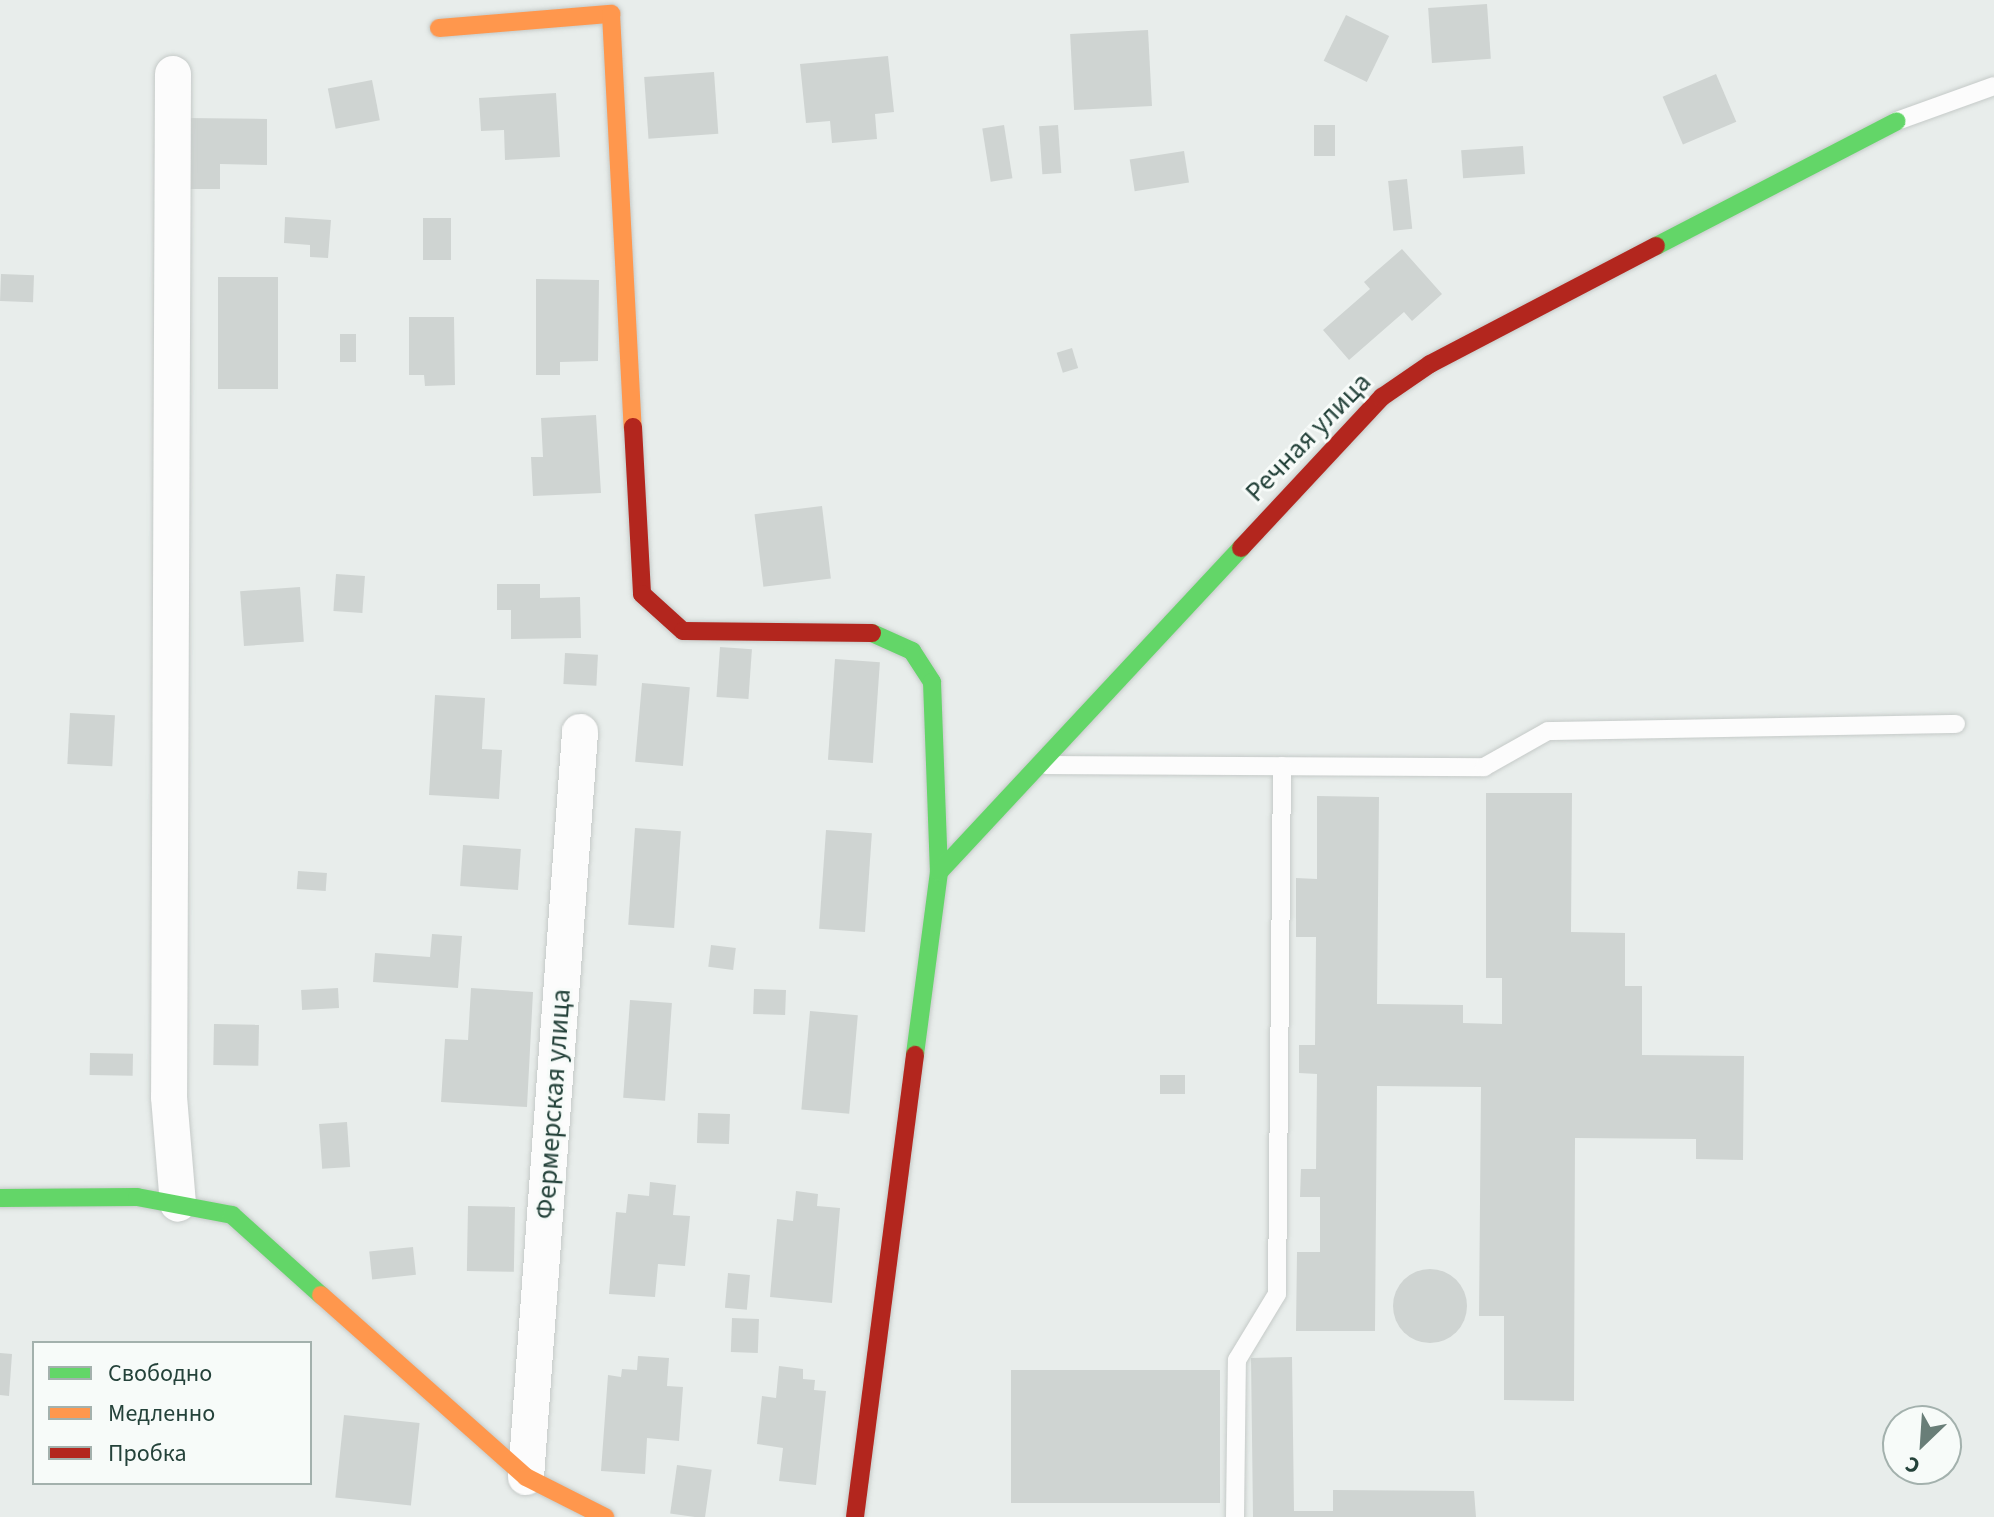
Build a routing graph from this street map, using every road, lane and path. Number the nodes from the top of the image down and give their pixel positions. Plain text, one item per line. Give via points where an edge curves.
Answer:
1 (439, 28) dead end
2 (173, 74) dead end
3 (1994, 86) edge
4 (1897, 121) joint
5 (1956, 724) dead end
6 (580, 732) dead end
7 (1039, 764) junction
8 (1282, 766) junction
9 (939, 872) junction
10 (0, 1198) edge
11 (178, 1204) junction
12 (526, 1477) junction
13 (605, 1517) edge
14 (855, 1517) edge
15 (1235, 1517) edge

1 - 9 street via 611,14 642,594 683,631 882,633 912,651 932,682
2 - 11 street via 169,1097
3 - 4 lane
4 - 7 street, Речная улица via 1430,364 1382,397
5 - 8 lane via 1548,731 1484,767
6 - 12 street, Фермерская улица
7 - 8 lane
7 - 9 street, Речная улица
8 - 15 lane via 1277,1294 1237,1360
9 - 14 street
10 - 11 street via 137,1197
11 - 12 street via 232,1215
12 - 13 street

